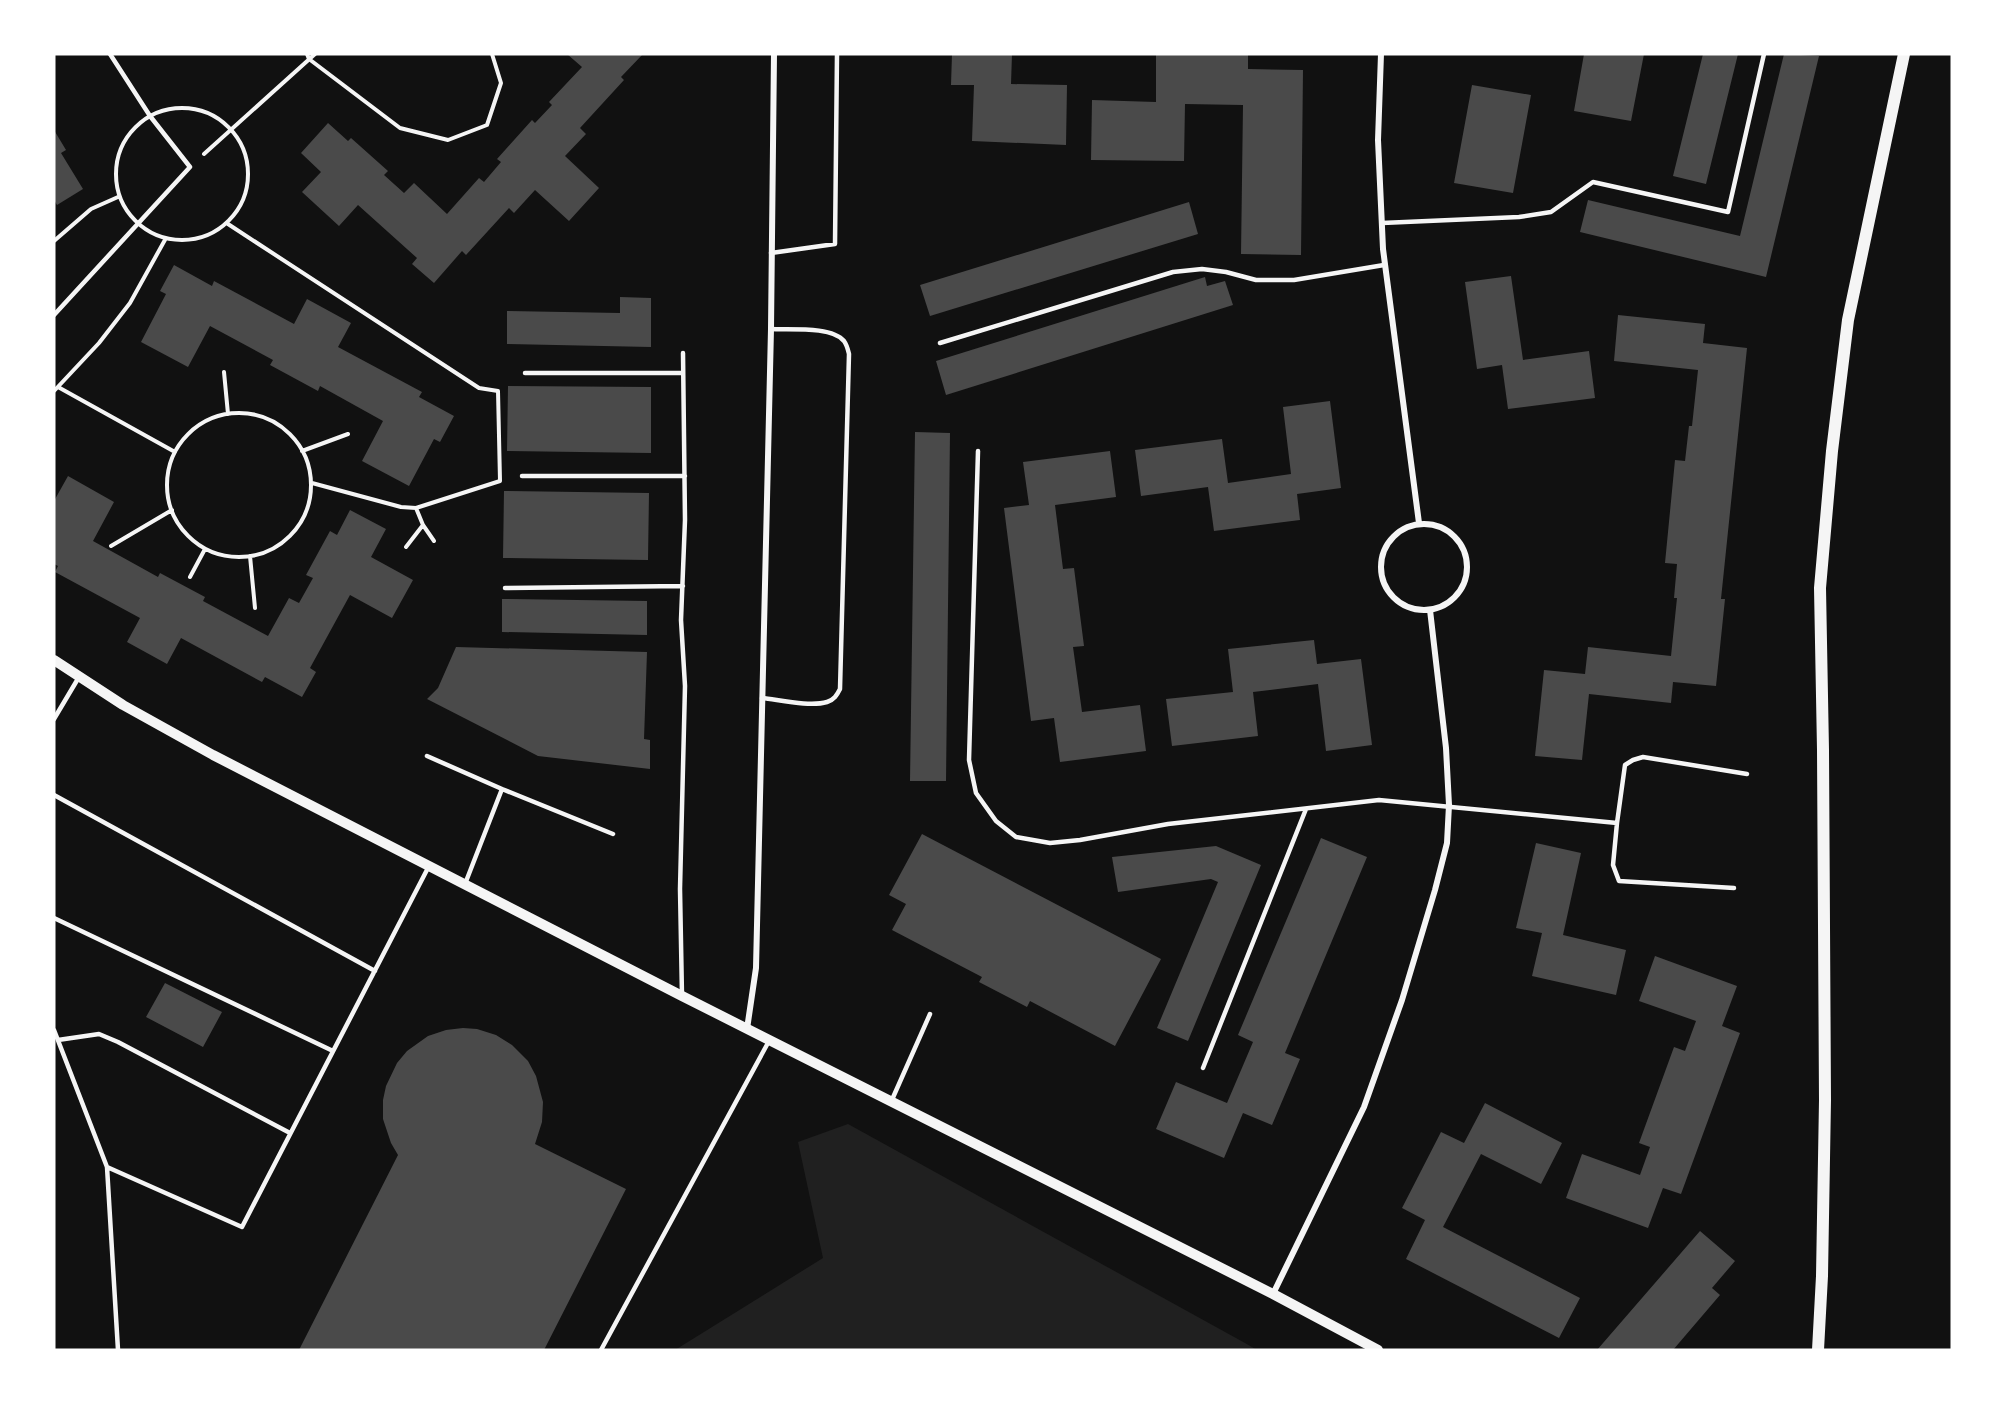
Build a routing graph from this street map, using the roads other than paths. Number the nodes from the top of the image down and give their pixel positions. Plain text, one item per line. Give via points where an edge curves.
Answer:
1 (110, 54) edge
2 (774, 54) edge
3 (837, 54) edge
4 (1381, 54) edge
5 (1764, 54) edge
6 (1904, 54) edge
7 (1382, 223) junction
8 (771, 253) junction
9 (1384, 265) junction
10 (54, 315) edge
11 (771, 329) junction
12 (940, 343) dead end
13 (683, 353) dead end
14 (525, 373) dead end
15 (683, 373) junction
16 (978, 451) dead end
17 (522, 476) dead end
18 (685, 476) junction
19 (1419, 523) junction
20 (683, 586) junction
21 (505, 588) dead end
22 (1430, 610) junction
23 (54, 660) edge
24 (79, 677) junction
25 (762, 698) junction
26 (54, 719) edge
27 (427, 756) dead end
28 (1747, 774) dead end
29 (502, 789) junction
30 (54, 795) edge
31 (1449, 805) junction
32 (1306, 809) junction
33 (1617, 823) junction
34 (613, 834) dead end
35 (429, 866) junction
36 (465, 884) junction
37 (1734, 888) dead end
38 (54, 918) edge
39 (375, 970) junction
40 (682, 996) junction
41 (930, 1014) dead end
42 (747, 1029) junction
43 (54, 1030) edge
44 (58, 1040) junction
45 (770, 1040) junction
46 (333, 1051) junction
47 (1203, 1068) dead end
48 (891, 1102) junction
49 (290, 1134) junction
50 (107, 1167) junction
51 (1273, 1294) junction
52 (118, 1350) edge
53 (601, 1350) edge
54 (1378, 1350) edge
55 (1818, 1350) edge

1 - 10 lane via 150,116 190,167
2 - 8 street
3 - 8 lane via 835,244
4 - 7 street via 1378,140
5 - 7 lane via 1728,212 1593,182 1551,212
6 - 55 main road via 1848,320 1820,588 1825,1100
7 - 9 street
8 - 11 street
9 - 12 lane via 1294,280 1256,280 1202,269 1173,272
9 - 19 street
11 - 25 street
11 - 25 lane via 827,332 845,342 849,354 840,689 827,702 811,704
13 - 15 lane
14 - 15 lane
15 - 18 lane
16 - 32 lane via 969,760 976,793 996,821 1016,837 1050,843 1168,824
17 - 18 lane
18 - 20 lane
19 - 22 street via 1432,524 1456,537 1467,561 1463,588 1443,606
19 - 22 street via 1394,535 1381,559 1381,572 1392,596 1416,609
20 - 21 lane
20 - 40 lane
22 - 31 street
23 - 24 street
24 - 26 lane
24 - 35 street via 203,749
25 - 42 street via 756,968
27 - 29 lane
28 - 33 lane via 1643,757 1633,760 1625,765
29 - 34 lane
29 - 36 lane
30 - 39 lane
31 - 32 lane via 1379,800
31 - 33 lane
31 - 51 street via 1446,843 1435,890 1399,1011 1364,1107
32 - 47 lane
33 - 37 lane via 1613,865 1619,881
35 - 36 street
35 - 39 lane
36 - 40 street
38 - 46 lane
39 - 46 lane
40 - 42 street
41 - 48 lane
42 - 45 street
43 - 44 lane
44 - 49 lane via 99,1034
44 - 50 lane
45 - 48 street
45 - 53 lane
46 - 49 lane
48 - 51 street
49 - 50 lane via 242,1227
50 - 52 lane
51 - 54 street

